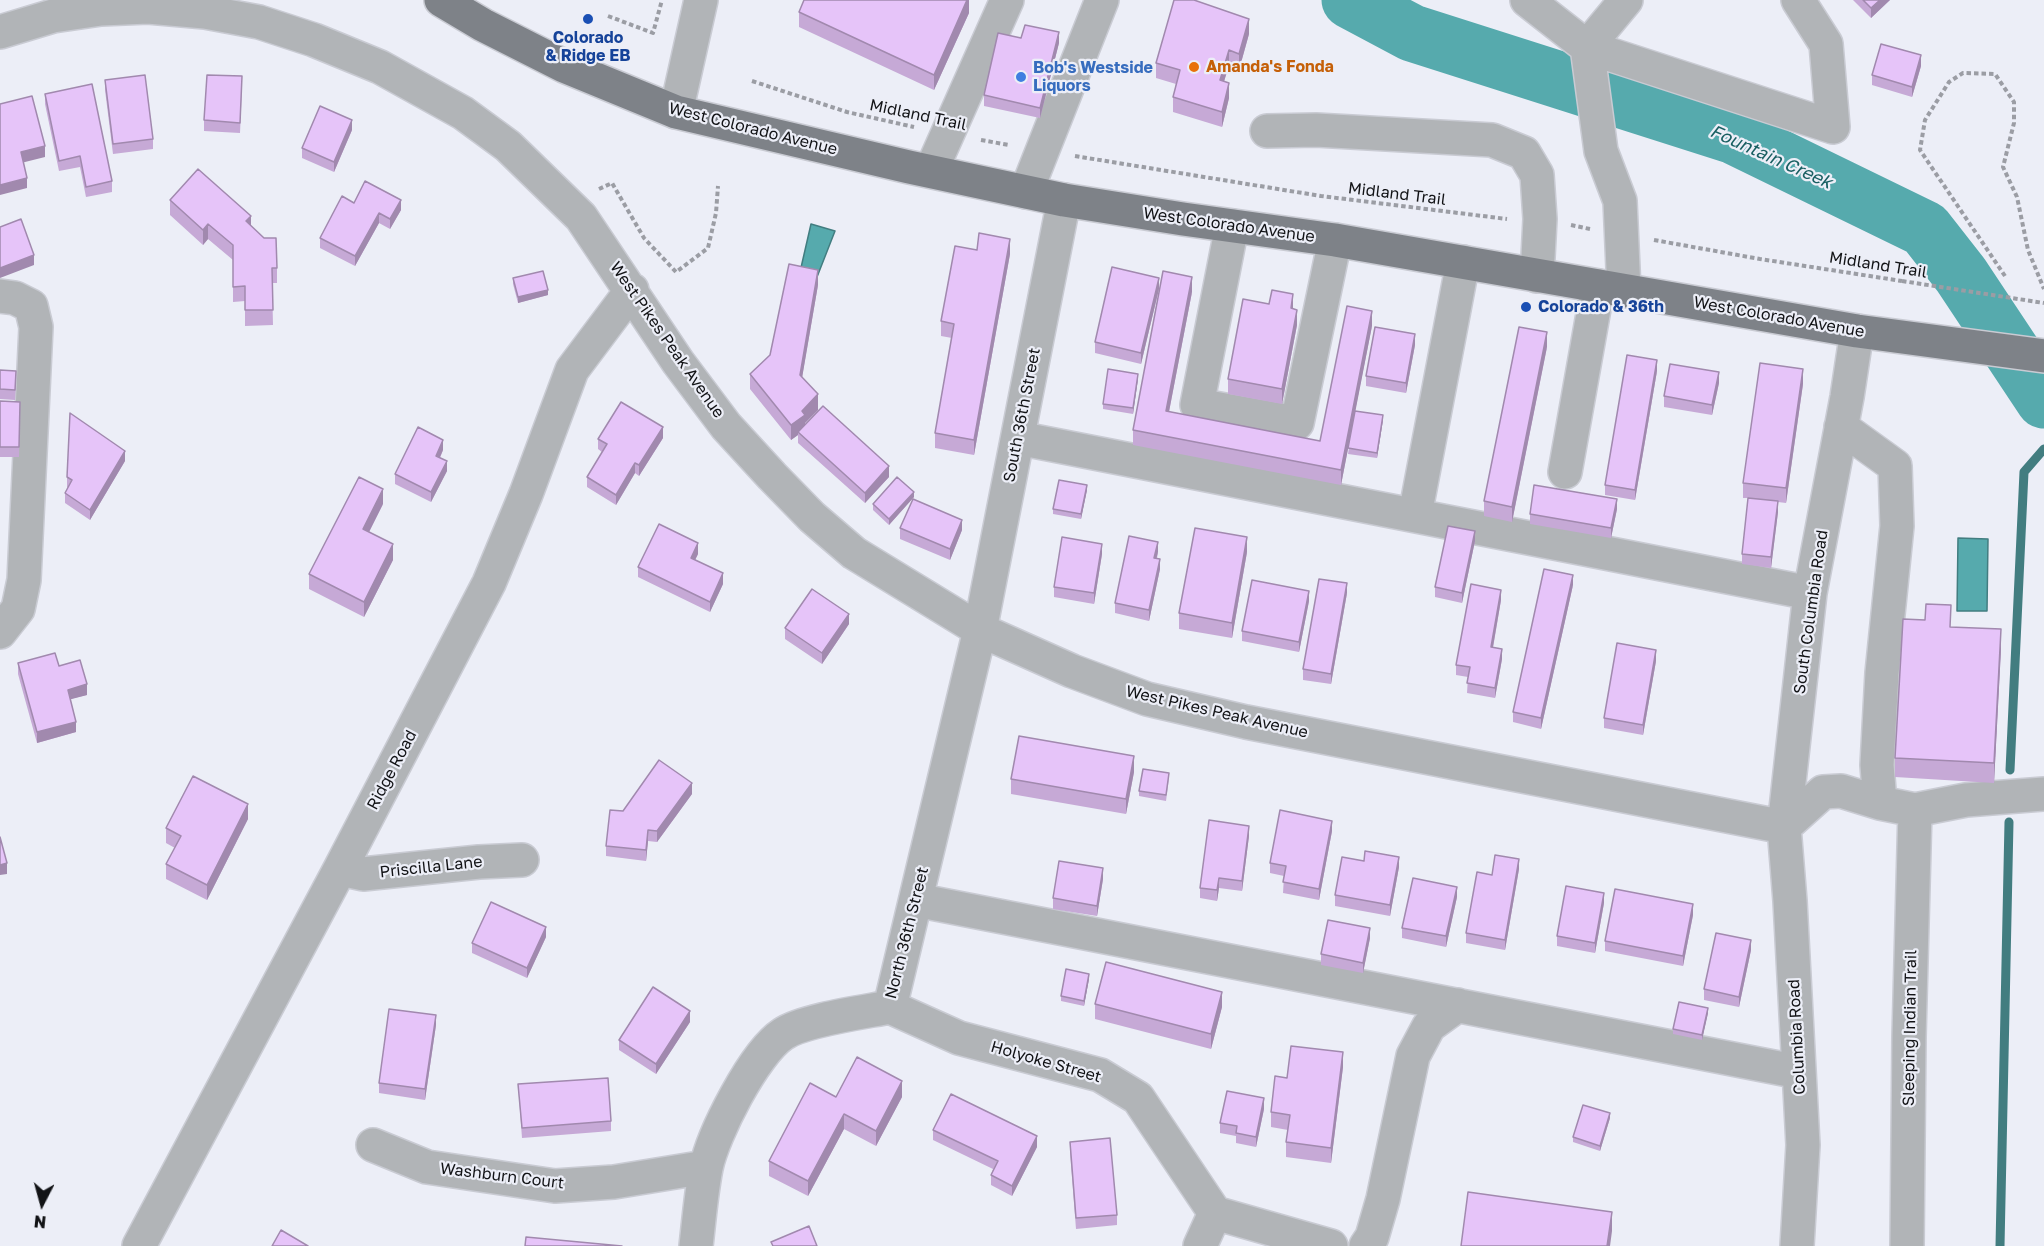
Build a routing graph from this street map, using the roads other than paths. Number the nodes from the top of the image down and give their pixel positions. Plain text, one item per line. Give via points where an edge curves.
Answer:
1 (441, 0) edge
2 (701, 0) edge
3 (1007, 0) edge
4 (1102, 0) edge
5 (1527, 0) edge
6 (1626, 0) edge
7 (1798, 0) edge
8 (0, 32) edge
9 (1588, 58) junction
10 (676, 112) junction
11 (1267, 131) dead end
12 (931, 171) junction
13 (1026, 192) junction
14 (1064, 200) junction
15 (1232, 226) junction
16 (1335, 240) junction
17 (1463, 262) junction
18 (1537, 276) junction
19 (1611, 288) junction
20 (632, 290) junction
21 (0, 296) edge
22 (1857, 331) junction
23 (2044, 356) edge
24 (1844, 412) junction
25 (1018, 438) junction
26 (1565, 472) dead end
27 (1415, 515) junction
28 (1810, 593) junction
29 (980, 630) junction
30 (0, 632) edge
31 (2044, 794) edge
32 (1880, 803) junction
33 (1916, 810) junction
34 (1784, 827) junction
35 (522, 860) dead end
36 (340, 869) junction
37 (916, 900) junction
38 (1458, 1005) junction
39 (890, 1006) junction
40 (1799, 1071) junction
41 (373, 1145) dead end
42 (706, 1167) junction
43 (1215, 1213) junction
44 (139, 1246) edge
45 (696, 1246) edge
46 (1200, 1246) edge
47 (1331, 1246) edge
48 (1366, 1246) edge
49 (1797, 1246) edge
50 (1907, 1246) edge

1 - 10 main road, West Colorado Avenue via 564,66
2 - 10 street
3 - 12 street
4 - 13 street
5 - 9 street
6 - 9 street
7 - 9 street via 1826,44 1833,127
8 - 20 street, West Pikes Peak Avenue via 53,16 148,7 260,22 314,40 380,68 463,112 508,146 581,217
9 - 19 street via 1601,151 1620,201 1622,234
10 - 12 main road, West Colorado Avenue
11 - 18 street via 1492,140 1524,153 1537,175
12 - 13 main road, West Colorado Avenue
13 - 14 main road, West Colorado Avenue
14 - 15 main road, West Colorado Avenue
14 - 25 street, South 36th Street
15 - 16 main road, West Colorado Avenue
15 - 16 street via 1197,405 1297,423
16 - 17 main road, West Colorado Avenue
17 - 18 main road, West Colorado Avenue
17 - 27 street
18 - 19 main road, West Colorado Avenue
19 - 22 main road, West Colorado Avenue
19 - 26 street
20 - 29 street, West Pikes Peak Avenue via 678,362 726,426 812,517 854,553
20 - 36 street, Ridge Road via 572,370 489,583
21 - 30 street via 31,306 36,327 24,580 18,609
22 - 23 main road, West Colorado Avenue
22 - 24 street, South Columbia Road
24 - 28 street, South Columbia Road
24 - 32 street via 1895,466 1897,526 1877,765
25 - 27 street
25 - 29 street, South 36th Street
27 - 28 street
28 - 34 street, South Columbia Road
29 - 34 street, West Pikes Peak Avenue via 1147,699 1246,722
29 - 37 street, North 36th Street
31 - 33 street via 1966,800
32 - 33 street
32 - 34 street via 1832,791
33 - 50 street, Sleeping Indian Trail
34 - 40 street, Columbia Road
35 - 36 street, Priscilla Lane via 363,874
36 - 44 street, Ridge Road
37 - 38 street
37 - 39 street, North 36th Street
38 - 40 street
38 - 48 street via 1429,1026 1413,1056 1383,1199
39 - 42 street, North 36th Street via 805,1025 783,1034 738,1090
39 - 43 street, Holyoke Street via 958,1038 1100,1075 1138,1098
40 - 49 street, Columbia Road via 1803,1145
41 - 42 street, Washburn Court via 427,1167 555,1186 614,1182
42 - 45 street, North 36th Street
43 - 46 street
43 - 47 street

